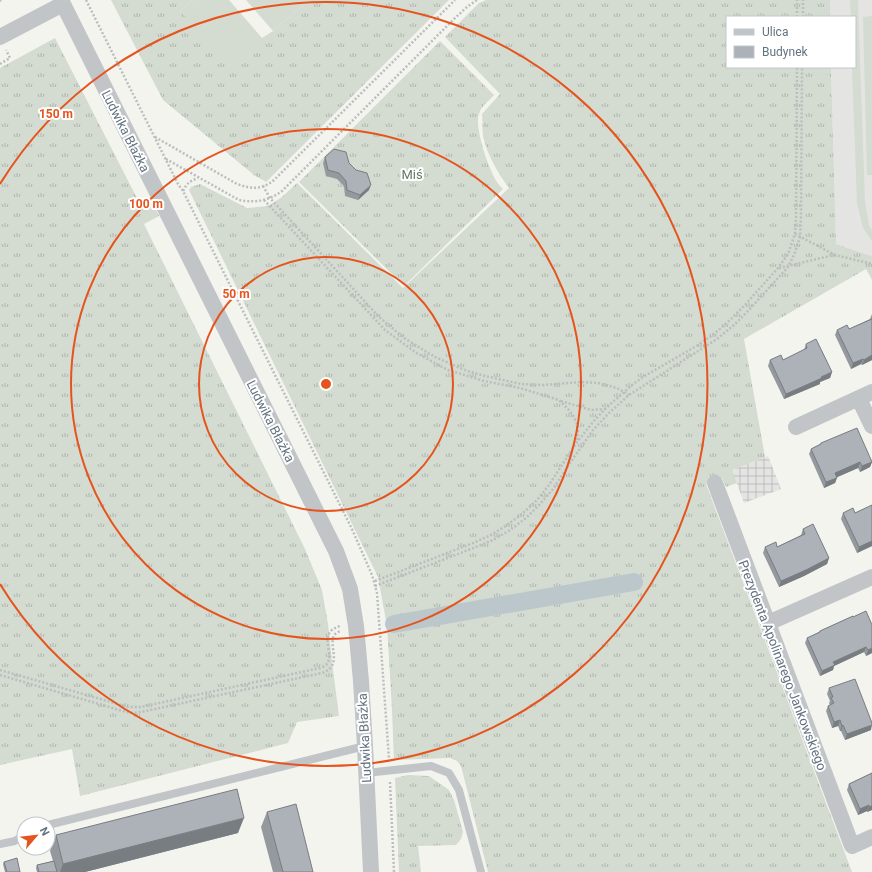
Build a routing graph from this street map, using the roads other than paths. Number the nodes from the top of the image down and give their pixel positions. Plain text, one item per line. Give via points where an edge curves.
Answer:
1 (62, 2) edge
2 (0, 37) edge
3 (865, 396) edge
4 (872, 426) edge
5 (796, 427) dead end
6 (715, 483) dead end
7 (872, 577) edge
8 (768, 623) junction
9 (365, 746) junction
10 (366, 773) junction
11 (56, 823) edge
12 (872, 837) edge
13 (16, 841) edge
14 (0, 844) edge
15 (371, 872) edge
16 (481, 872) edge

1 - 2 street
1 - 9 street, Ludwika Błażka via 336,551 350,589 356,626
3 - 4 street
3 - 5 street
6 - 8 street, Prezydenta Apolinarego Jankowskiego
7 - 8 street
8 - 12 street, Prezydenta Apolinarego Jankowskiego via 852,846
9 - 10 street, Ludwika Błażka
9 - 11 lane
10 - 15 street, Ludwika Błażka
10 - 16 lane via 431,766 448,773 459,790
13 - 14 lane

